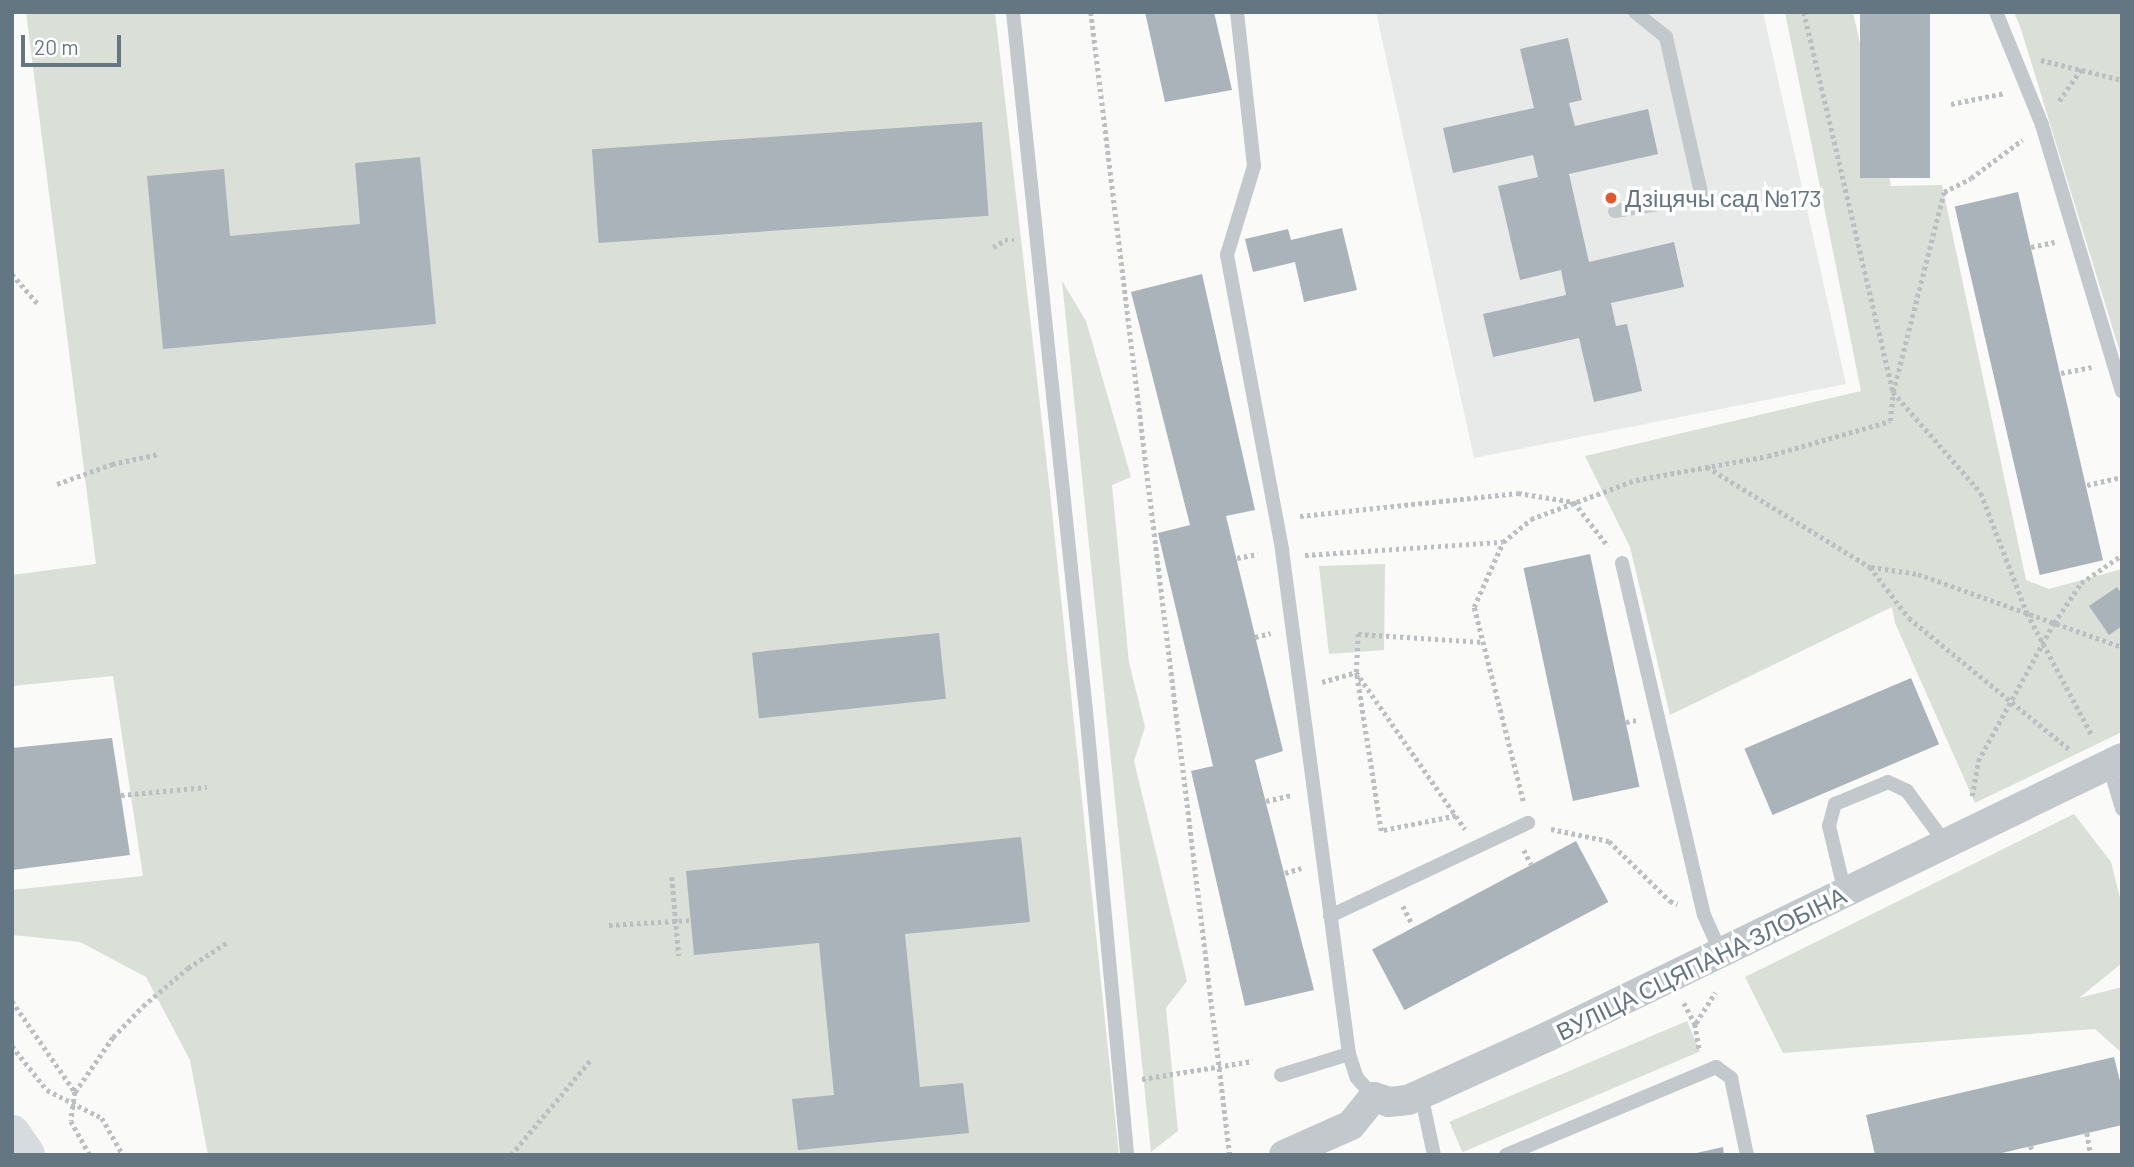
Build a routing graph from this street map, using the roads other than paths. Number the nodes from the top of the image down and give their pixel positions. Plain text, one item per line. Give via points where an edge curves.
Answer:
1 (1013, 12) edge
2 (1237, 12) edge
3 (1635, 12) edge
4 (1996, 12) edge
5 (1615, 211) dead end
6 (2122, 391) edge
7 (1622, 563) road end
8 (2109, 765) edge
9 (2122, 809) edge
10 (1528, 823) road end
11 (1956, 839) junction
12 (1845, 893) junction
13 (1330, 916) junction
14 (1721, 953) junction
15 (1349, 1054) junction
16 (1281, 1075) dead end
17 (1421, 1094) junction
18 (1374, 1097) junction
19 (12, 1134) edge
20 (26, 1155) edge
21 (1127, 1155) edge
22 (1284, 1155) edge
23 (1434, 1155) edge
24 (1506, 1155) edge
25 (1748, 1155) edge

1 - 21 lane via 1085,697
2 - 13 lane via 1254,166 1227,255 1282,550
3 - 5 lane via 1666,37 1702,197
4 - 6 lane via 2042,125
7 - 14 lane via 1704,915
8 - 9 lane
8 - 11 street, ВУЛІЦА СЦЯПАНА ЗЛОБІНА
10 - 13 lane
11 - 12 street, ВУЛІЦА СЦЯПАНА ЗЛОБІНА
11 - 12 lane via 1907,791 1888,782 1835,804 1829,826
12 - 14 street, ВУЛІЦА СЦЯПАНА ЗЛОБІНА
13 - 15 lane
14 - 17 street, ВУЛІЦА СЦЯПАНА ЗЛОБІНА
15 - 16 lane
15 - 18 lane via 1357,1078
17 - 18 street, ВУЛІЦА СЦЯПАНА ЗЛОБІНА via 1389,1102
17 - 23 lane
18 - 22 street via 1351,1125
19 - 20 main road
24 - 25 lane via 1716,1067 1731,1078

